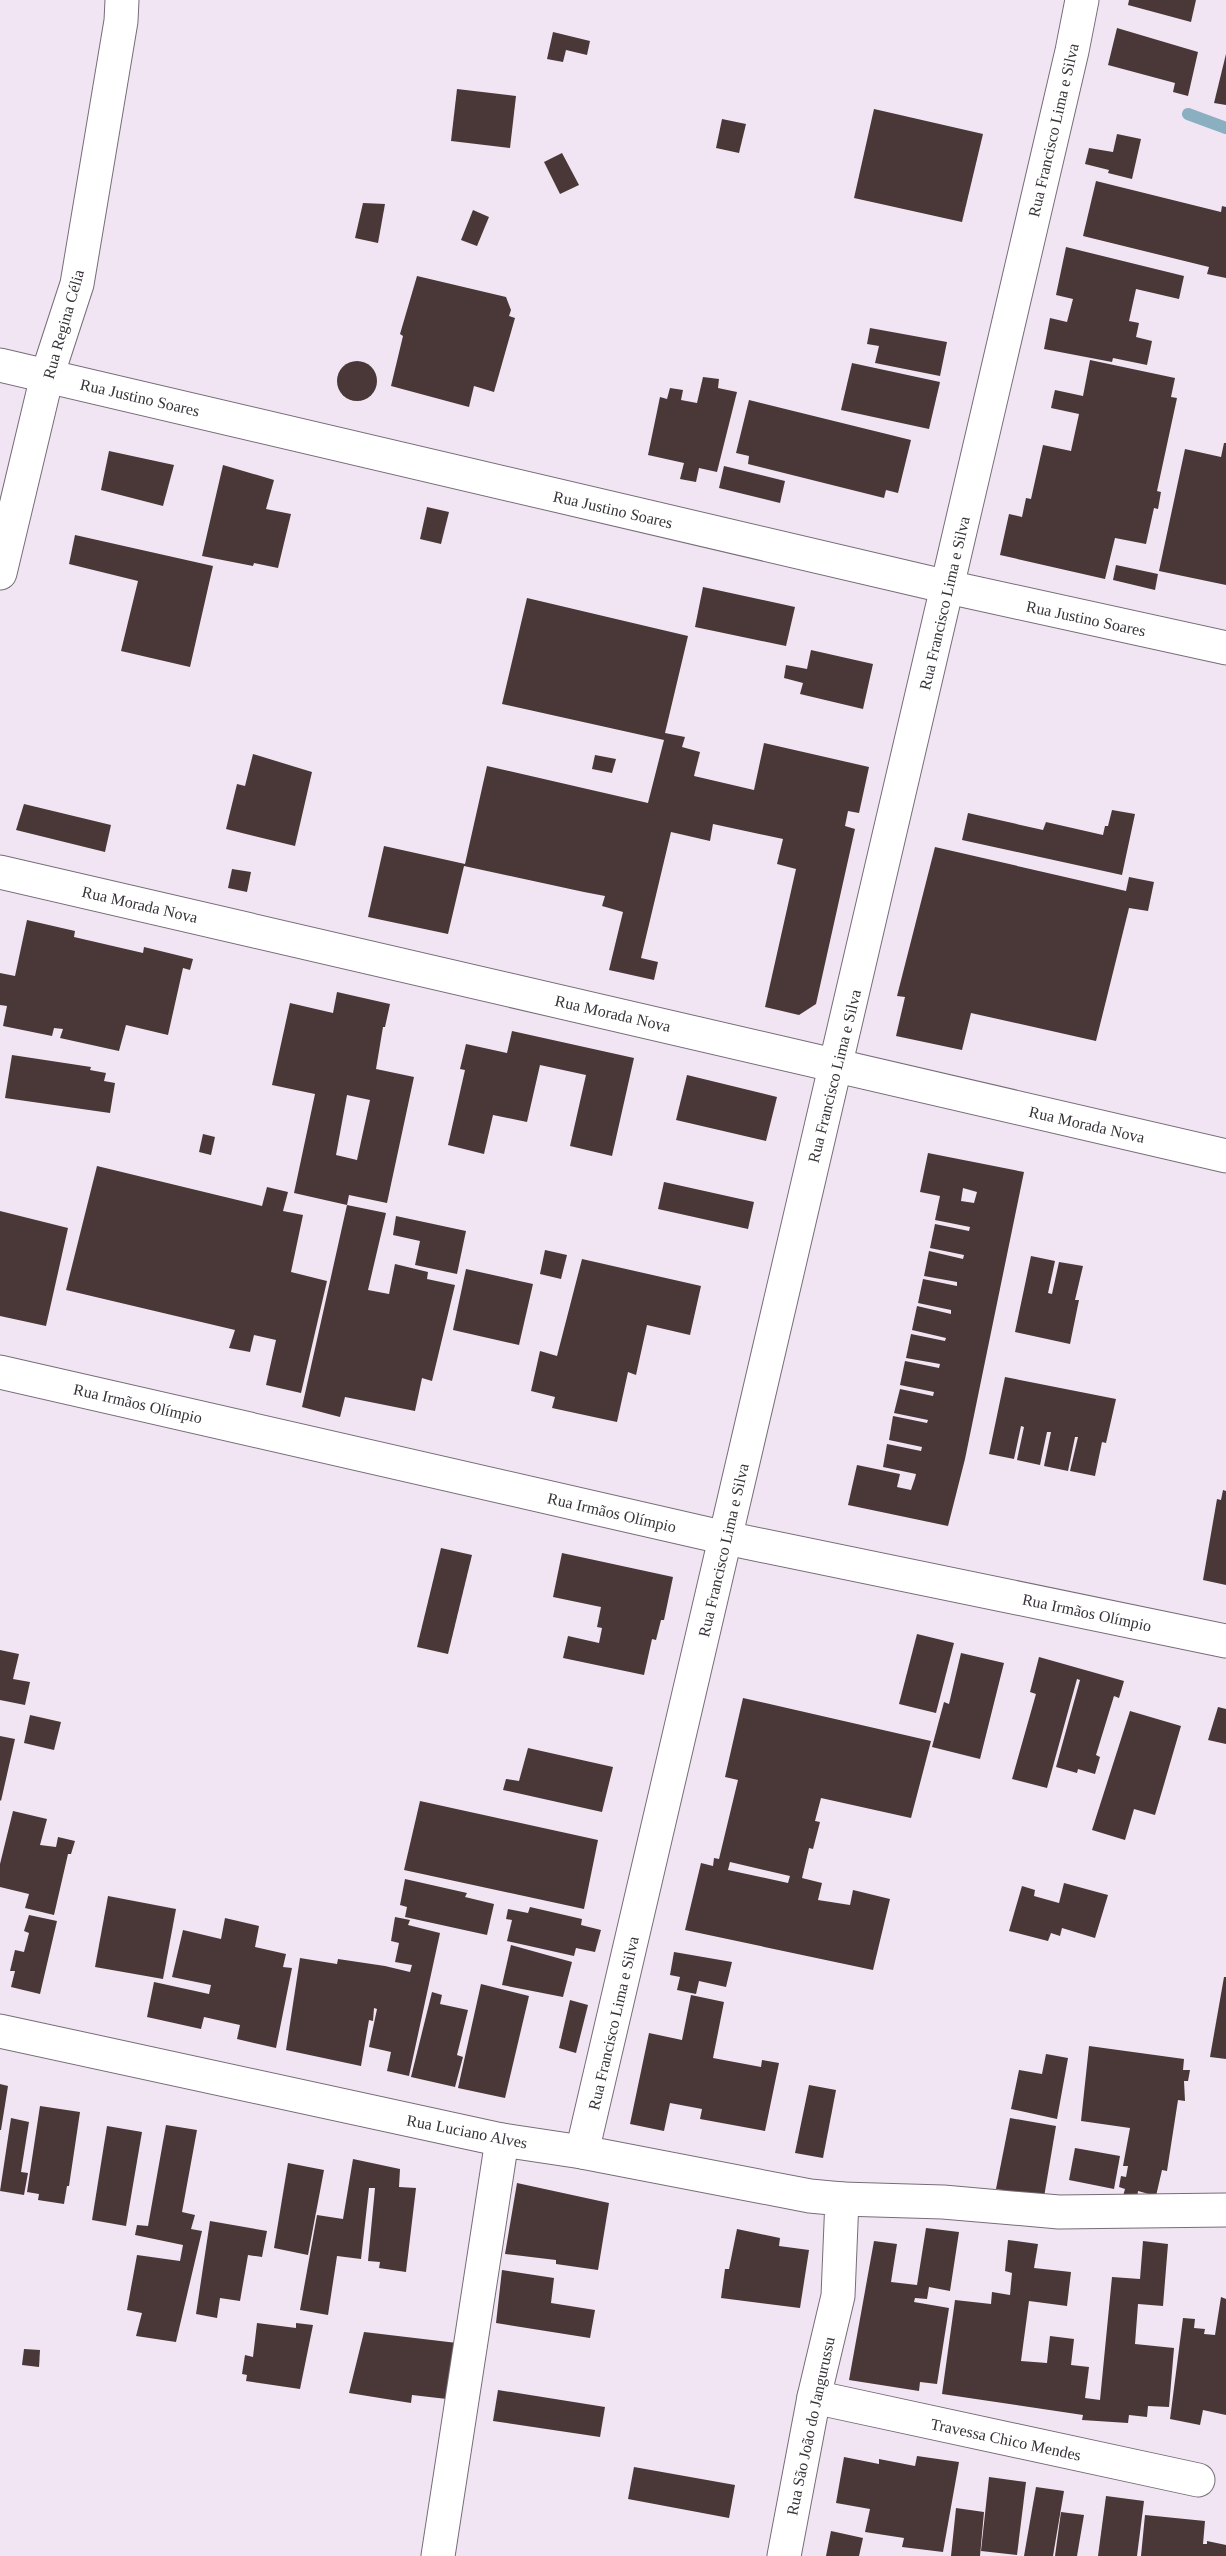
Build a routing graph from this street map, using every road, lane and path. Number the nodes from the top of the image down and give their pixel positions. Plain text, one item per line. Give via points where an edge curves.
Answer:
1 (122, 0) edge
2 (1082, 0) edge
3 (0, 365) edge
4 (47, 376) junction
5 (0, 573) edge
6 (948, 588) junction
7 (1226, 648) edge
8 (0, 872) edge
9 (837, 1065) junction
10 (1226, 1156) edge
11 (0, 1372) edge
12 (726, 1538) junction
13 (1226, 1641) edge
14 (0, 2031) edge
15 (502, 2139) junction
16 (582, 2152) junction
17 (842, 2199) junction
18 (1226, 2210) edge
19 (814, 2397) junction
20 (1198, 2480) dead end
21 (438, 2556) edge
22 (784, 2556) edge

1 - 4 street, Rua Regina Célia via 77,284
2 - 6 street, Rua Francisco Lima e Silva
3 - 4 street, Rua Justino Soares
4 - 5 street, Rua Regina Célia
4 - 6 street, Rua Justino Soares
6 - 7 street, Rua Justino Soares
6 - 9 street, Rua Francisco Lima e Silva
8 - 9 street, Rua Morada Nova
9 - 10 street, Rua Morada Nova
9 - 12 street, Rua Francisco Lima e Silva
11 - 12 street, Rua Irmãos Olímpio
12 - 13 street, Rua Irmãos Olímpio
12 - 16 street, Rua Francisco Lima e Silva
14 - 15 street, Rua Luciano Alves
15 - 16 street, Rua Luciano Alves
15 - 21 street
16 - 17 street, Rua Luciano Alves via 779,2191
17 - 18 street, Rua Luciano Alves via 943,2202 1059,2212
17 - 19 street, Rua São João do Jangurussu via 838,2296
19 - 20 street, Travessa Chico Mendes
19 - 22 street, Rua São João do Jangurussu

